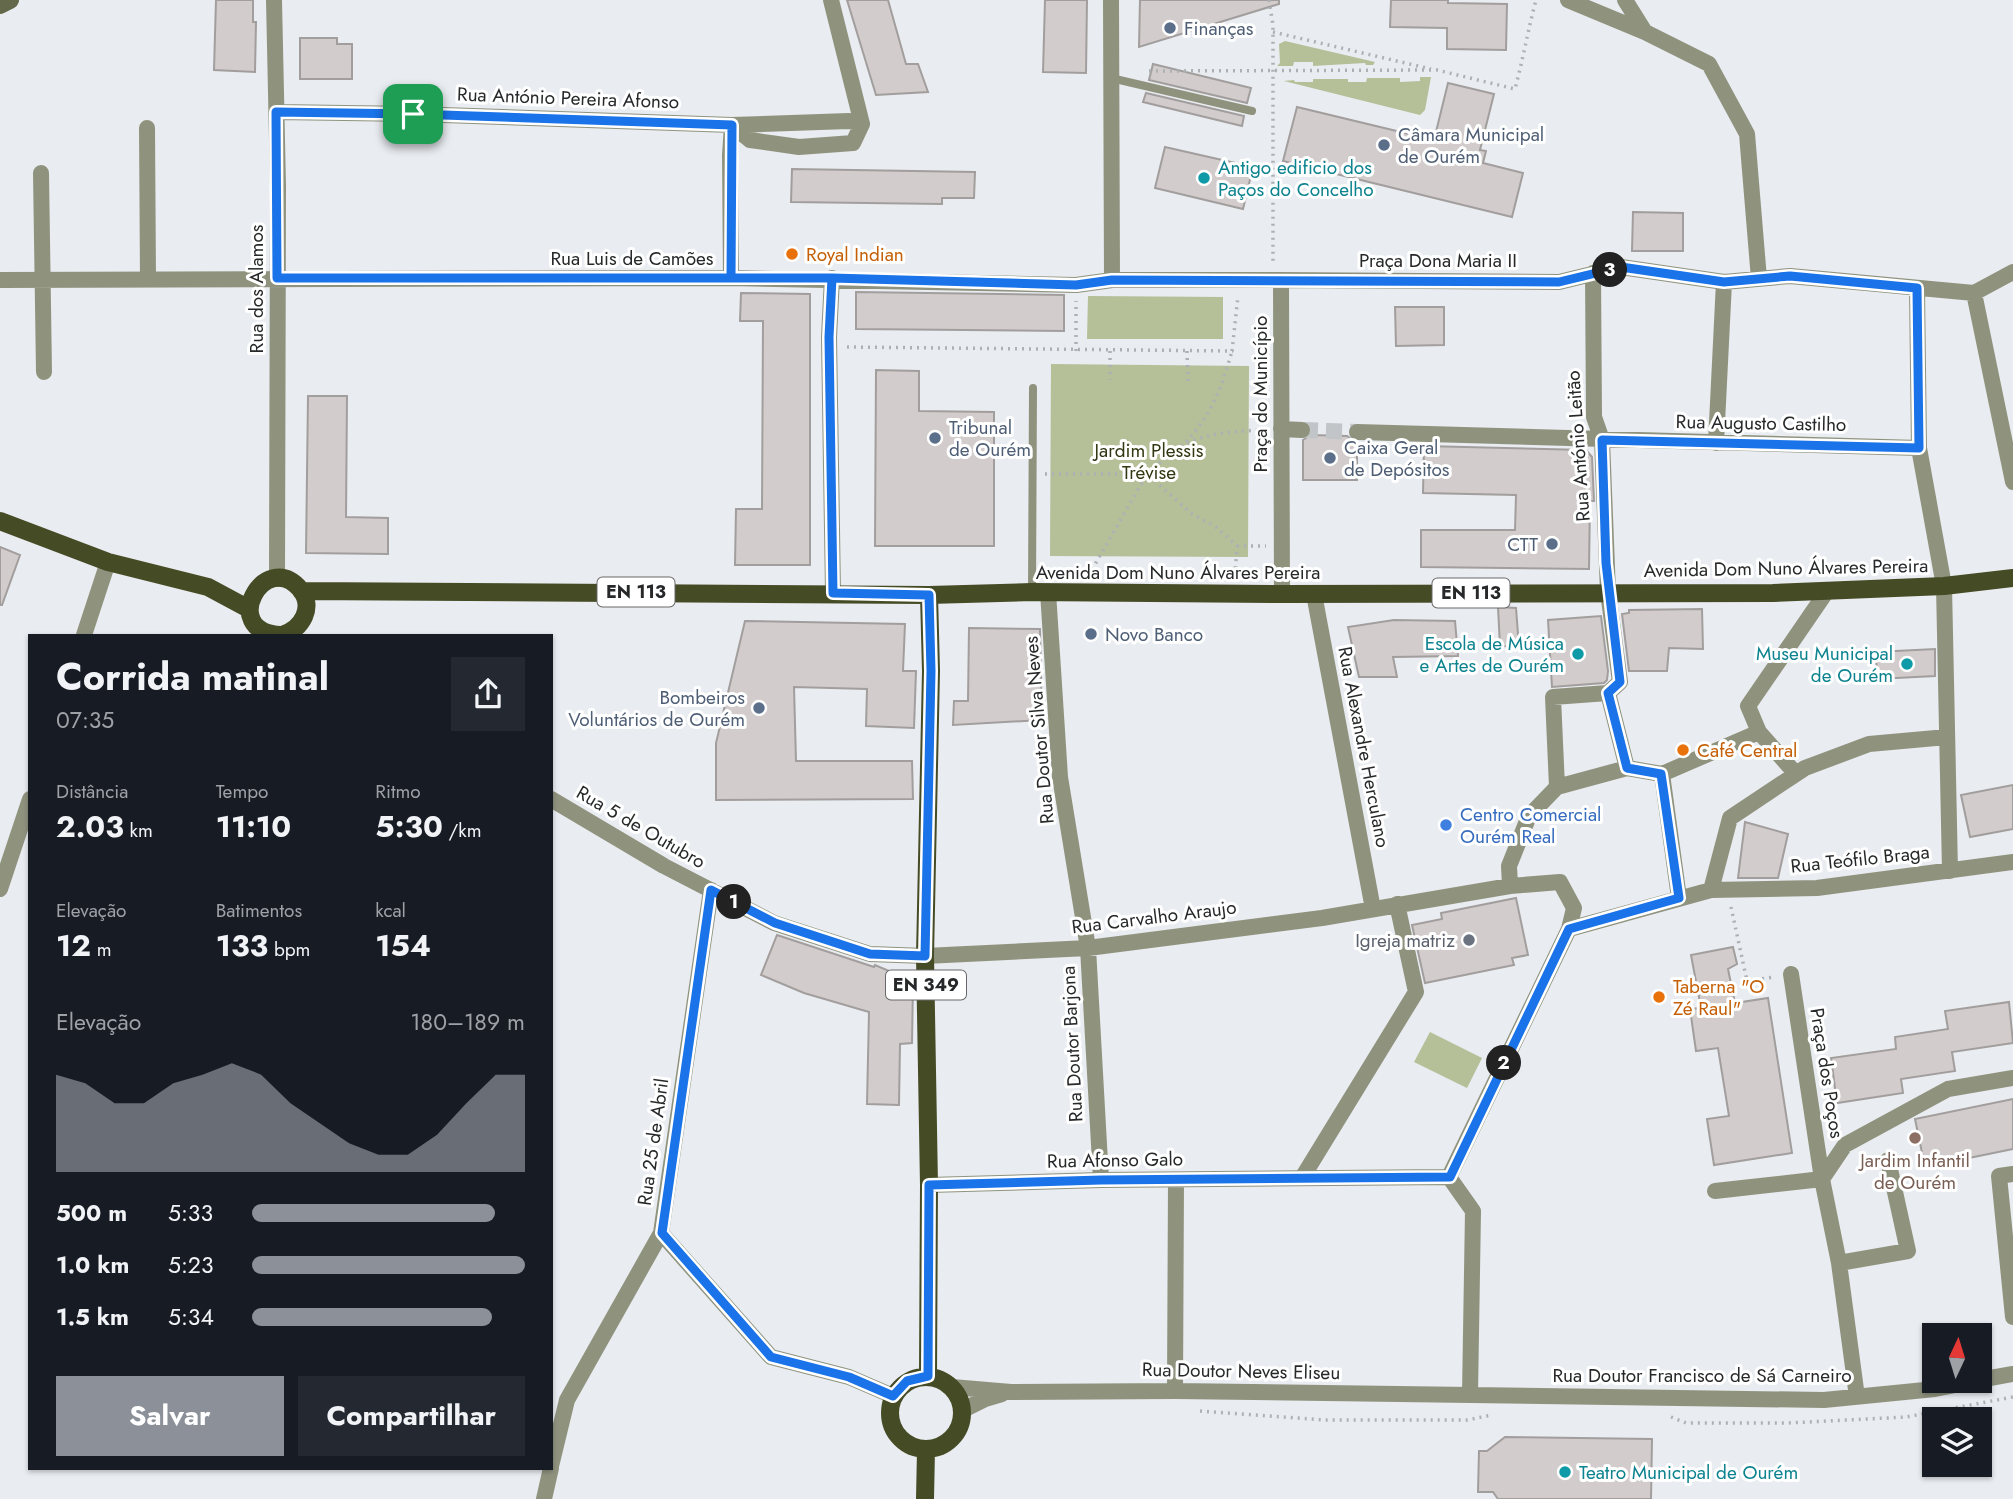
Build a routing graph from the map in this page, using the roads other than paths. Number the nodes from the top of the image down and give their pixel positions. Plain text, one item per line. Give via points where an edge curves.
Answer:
1 (10, 0) edge
2 (274, 0) edge
3 (831, 0) edge
4 (1111, 0) edge
5 (1569, 0) edge
6 (1625, 0) edge
7 (0, 5) edge
8 (1644, 32) junction
9 (1111, 78) junction
10 (1252, 111) dead end
11 (276, 112) junction
12 (862, 124) junction
13 (732, 125) junction
14 (147, 128) dead end
15 (41, 173) dead end
16 (2013, 272) edge
17 (1593, 273) junction
18 (277, 278) junction
19 (731, 278) junction
20 (832, 278) junction
21 (42, 279) junction
22 (148, 279) junction
23 (1759, 279) junction
24 (0, 280) edge
25 (1112, 280) junction
26 (1281, 280) junction
27 (1724, 282) junction
28 (1917, 288) junction
29 (1973, 293) junction
30 (44, 372) dead end
31 (1033, 388) dead end
32 (1281, 429) junction
33 (1302, 430) tunnel mouth
34 (1357, 432) tunnel mouth
35 (1602, 440) junction
36 (1716, 443) junction
37 (1919, 448) junction
38 (2013, 482) edge
39 (0, 521) edge
40 (108, 562) junction
41 (2013, 578) edge
42 (277, 579) junction
43 (258, 586) junction
44 (1944, 586) junction
45 (208, 587) junction
46 (342, 590) junction
47 (301, 591) junction
48 (1827, 591) junction
49 (1040, 592) junction
50 (1608, 592) junction
51 (833, 593) junction
52 (1282, 594) junction
53 (1314, 594) junction
54 (929, 595) junction
55 (249, 609) junction
56 (302, 625) edge
57 (84, 634) edge
58 (270, 634) edge
59 (286, 634) edge
60 (1608, 693) junction
61 (1759, 732) junction
62 (1947, 737) junction
63 (1627, 768) junction
64 (1661, 774) junction
65 (1796, 774) junction
66 (1557, 787) junction
67 (553, 800) edge
68 (28, 805) edge
69 (2013, 862) edge
70 (1950, 871) junction
71 (1510, 886) junction
72 (0, 889) edge
73 (1718, 889) junction
74 (711, 890) junction
75 (1679, 898) junction
76 (1397, 904) junction
77 (1373, 909) junction
78 (1569, 929) junction
79 (1088, 948) junction
80 (925, 956) junction
81 (1791, 974) road end
82 (2013, 1078) edge
83 (1888, 1160) dead end
84 (2013, 1174) edge
85 (1450, 1177) junction
86 (1302, 1178) junction
87 (1822, 1179) junction
88 (1101, 1180) junction
89 (1176, 1180) junction
90 (929, 1185) junction
91 (1715, 1191) dead end
92 (662, 1233) junction
93 (1839, 1263) junction
94 (2013, 1317) edge
95 (2013, 1374) edge
96 (928, 1376) junction
97 (1992, 1378) edge
98 (952, 1387) junction
99 (1922, 1390) edge
100 (1175, 1391) junction
101 (1011, 1392) junction
102 (1470, 1395) junction
103 (893, 1396) junction
104 (1857, 1397) junction
105 (963, 1410) junction
106 (926, 1450) junction
107 (553, 1458) edge
108 (550, 1470) edge
109 (544, 1499) edge
110 (925, 1499) edge

1 - 7 street
2 - 11 street, Rua dos Alamos
3 - 12 street
4 - 9 street
5 - 8 street
6 - 8 street
8 - 23 street via 1709,64 1747,134
9 - 10 lane
9 - 25 street
11 - 13 street, Rua António Pereira Afonso
11 - 18 street, Rua dos Alamos
12 - 13 street, Rua António Pereira Afonso
12 - 13 street via 853,143 799,147 750,140
13 - 19 street
14 - 22 street
15 - 21 street
16 - 29 street
17 - 26 street, Praça Dona Maria II via 1559,282
17 - 27 street, Praça Dona Maria II via 1621,267
17 - 35 street, Rua António Leitão via 1594,417
18 - 19 street, Rua Luis de Camões
18 - 22 street, Rua Luis de Camões
18 - 42 street, Rua dos Alamos
19 - 20 street, Rua Luis de Camões
20 - 25 street, Rua Luis de Camões via 1076,285
20 - 51 street
21 - 22 street, Rua Luis de Camões
21 - 24 street, Rua Luis de Camões
21 - 30 street
23 - 27 street, Praça Dona Maria II
23 - 28 street, Praça Dona Maria II via 1790,276
25 - 26 street
26 - 32 street, Praça do Município
27 - 36 street
28 - 29 street, Praça Dona Maria II
28 - 37 street
29 - 38 street
31 - 49 lane via 1032,474
32 - 33 street
32 - 52 street, Praça do Município
34 - 35 street, Rua Augusto Castilho
35 - 36 street, Rua Augusto Castilho
35 - 50 street, Rua António Leitão
36 - 37 street, Rua Augusto Castilho
37 - 44 street
39 - 40 main road
40 - 45 main road
40 - 57 street
41 - 44 main road, Avenida Dom Nuno Álvares Pereira / EN 113
42 - 43 main road
42 - 47 main road, EN 113 via 295,584
43 - 45 main road
43 - 55 main road
44 - 48 main road, Avenida Dom Nuno Álvares Pereira / EN 113
44 - 62 street
45 - 55 main road
46 - 47 main road, EN 113
46 - 51 main road, Avenida Dom Nuno Álvares Pereira / EN 113
46 - 56 main road
47 - 56 main road via 305,597
48 - 50 main road, Avenida Dom Nuno Álvares Pereira / EN 113
48 - 61 street via 1748,706
49 - 52 main road, Avenida Dom Nuno Álvares Pereira / EN 113
49 - 54 main road, Avenida Dom Nuno Álvares Pereira / EN 113
49 - 79 street, Rua Doutor Silva Neves via 1060,777
50 - 53 main road, Avenida Dom Nuno Álvares Pereira / EN 113
50 - 60 street, Rua António Leitão via 1620,682
51 - 54 main road, Avenida Dom Nuno Álvares Pereira / EN 113
52 - 53 main road, Avenida Dom Nuno Álvares Pereira / EN 113
53 - 77 street, Rua Alexandre Herculano
54 - 80 main road, EN 349
55 - 58 main road via 256,625
56 - 59 main road
60 - 63 street
60 - 66 street via 1553,697
61 - 64 street
61 - 65 street
62 - 65 street via 1869,744
62 - 70 street
63 - 64 street
63 - 66 street
64 - 75 street
65 - 73 street via 1730,818
66 - 71 street via 1529,816 1509,866
67 - 74 street, Rua 5 de Outubro
68 - 72 street
69 - 70 street, Rua Teófilo Braga
70 - 73 street, Rua Teófilo Braga via 1817,888
71 - 76 street, Rua Carvalho Araujo
71 - 78 street, Rua Carvalho Araujo via 1560,883 1574,908
73 - 75 street, Rua Teófilo Braga
74 - 80 street, Rua Carvalho Araujo via 775,923 870,954
74 - 92 street, Rua 25 de Abril
75 - 78 street, Rua Teófilo Braga
76 - 77 street, Rua Carvalho Araujo
76 - 86 street via 1416,992
77 - 79 street, Rua Carvalho Araujo
78 - 85 street
79 - 80 street, Rua Carvalho Araujo
79 - 88 street, Rua Doutor Barjona
80 - 90 main road, EN 349
81 - 87 street, Praça dos Poços
82 - 87 street via 1948,1089 1845,1145
83 - 93 street via 1908,1251
84 - 94 street via 1998,1176
85 - 86 street, Rua Afonso Galo
85 - 102 street via 1473,1211
86 - 89 street, Rua Afonso Galo
87 - 91 street
87 - 93 street, Praça dos Poços
88 - 89 street, Rua Afonso Galo
88 - 90 street, Rua Afonso Galo
89 - 100 street
90 - 96 main road, EN 349
92 - 103 street, Rua 25 de Abril via 771,1357 849,1377
92 - 107 street via 566,1400
93 - 104 street, Praça dos Poços
95 - 97 street, Rua Doutor Francisco de Sá Carneiro
96 - 98 main road
96 - 103 main road via 907,1381
98 - 101 street, Rua Doutor Neves Eliseu
98 - 105 main road
99 - 104 street, Rua Doutor Francisco de Sá Carneiro
100 - 101 street, Rua Doutor Neves Eliseu
100 - 102 street, Rua Doutor Neves Eliseu
101 - 105 street, Rua Doutor Neves Eliseu
102 - 104 street, Rua Doutor Francisco de Sá Carneiro
103 - 106 main road via 890,1421 902,1442
105 - 106 main road via 959,1430 945,1445
106 - 110 main road
108 - 109 street

